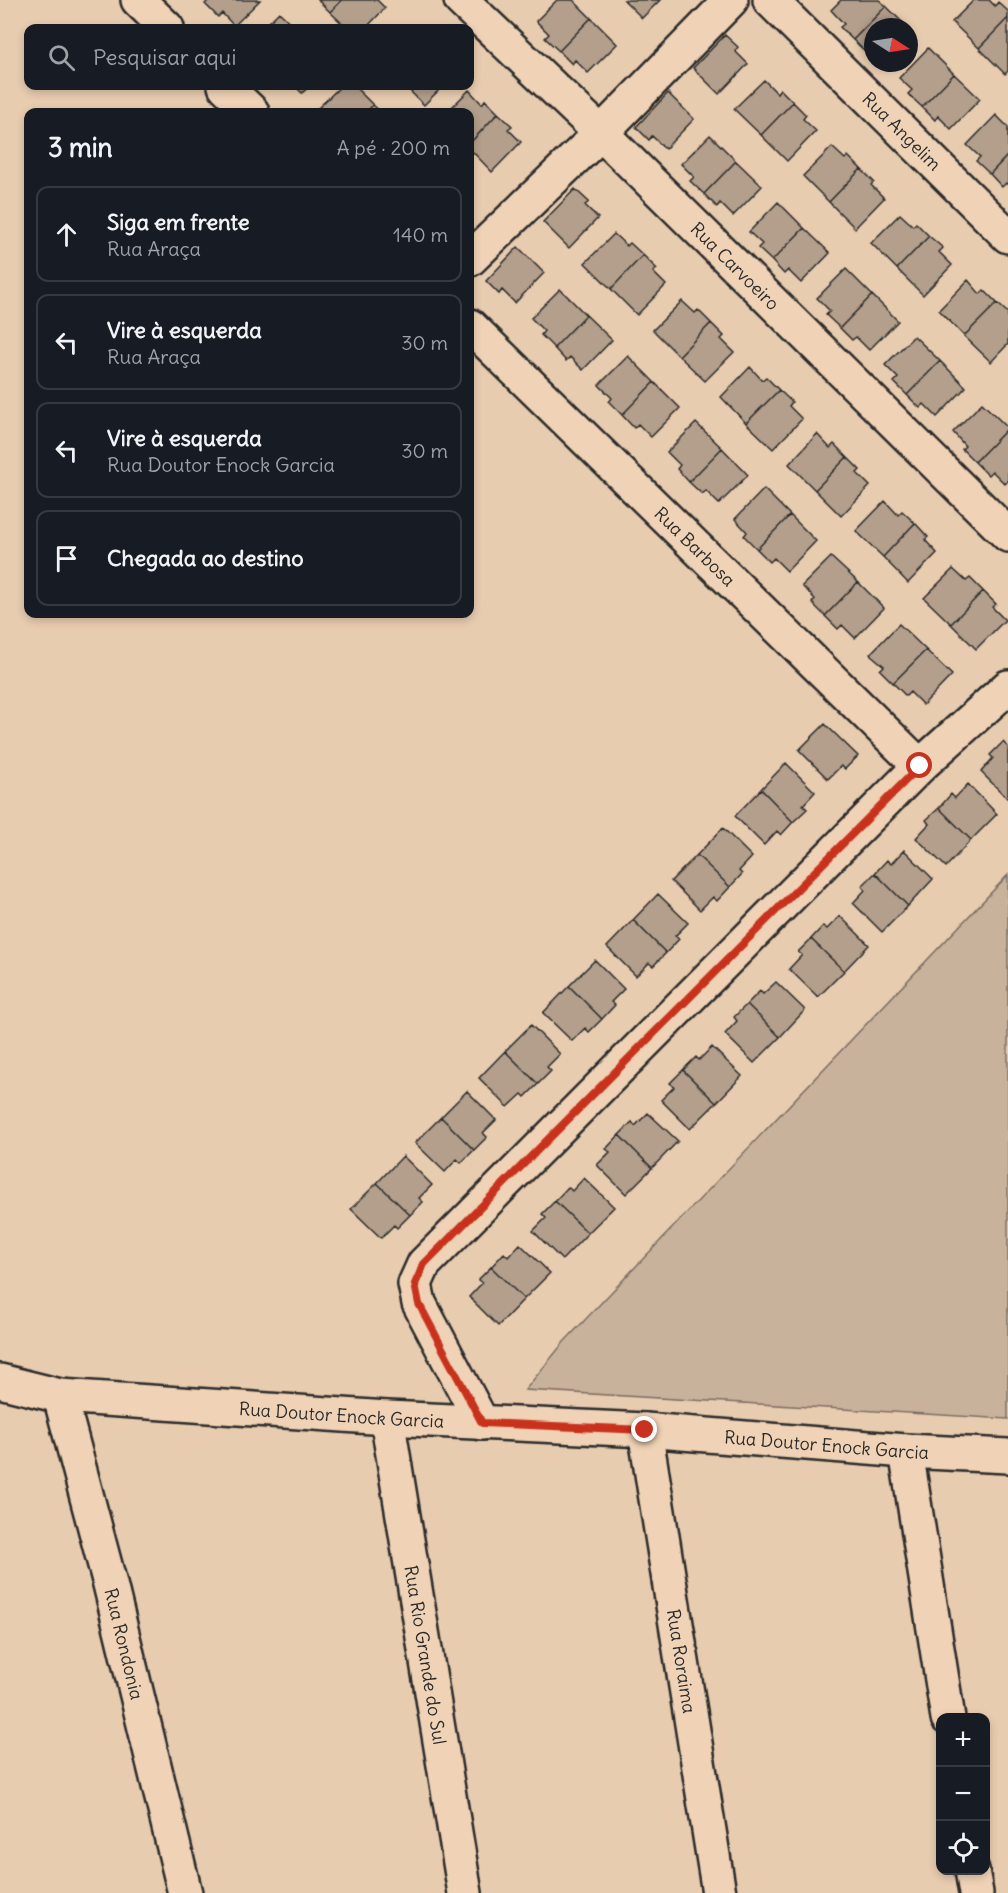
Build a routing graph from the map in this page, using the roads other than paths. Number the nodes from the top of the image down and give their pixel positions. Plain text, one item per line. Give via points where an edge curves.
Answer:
1 (138, 0) edge
2 (461, 0) edge
3 (730, 0) edge
4 (770, 0) edge
5 (163, 24) edge
6 (229, 90) edge
7 (248, 108) edge
8 (601, 133) junction
9 (1008, 236) edge
10 (474, 255) edge
11 (474, 330) edge
12 (1008, 535) edge
13 (1008, 687) edge
14 (920, 766) junction
15 (0, 1381) edge
16 (60, 1396) junction
17 (387, 1418) junction
18 (482, 1423) junction
19 (645, 1430) junction
20 (906, 1451) junction
21 (1008, 1456) edge
22 (947, 1713) edge
23 (973, 1875) edge
24 (185, 1893) edge
25 (465, 1893) edge
26 (720, 1893) edge
27 (976, 1893) edge

1 - 5 street
2 - 8 street, Rua Carvoeiro
3 - 8 street
4 - 9 street, Rua Angelim
6 - 7 street
8 - 10 street
8 - 12 street, Rua Carvoeiro
11 - 14 street, Rua Barbosa
13 - 14 street
14 - 18 street via 424,1264 415,1284 419,1304
15 - 16 street, Rua Doutor Enock Garcia
16 - 17 street, Rua Doutor Enock Garcia
16 - 24 street, Rua Rondonia
17 - 18 street, Rua Doutor Enock Garcia
17 - 25 street, Rua Rio Grande do Sul
18 - 19 street, Rua Doutor Enock Garcia
19 - 20 street, Rua Doutor Enock Garcia
19 - 26 street, Rua Roraima
20 - 21 street, Rua Doutor Enock Garcia
20 - 22 street
23 - 27 street

